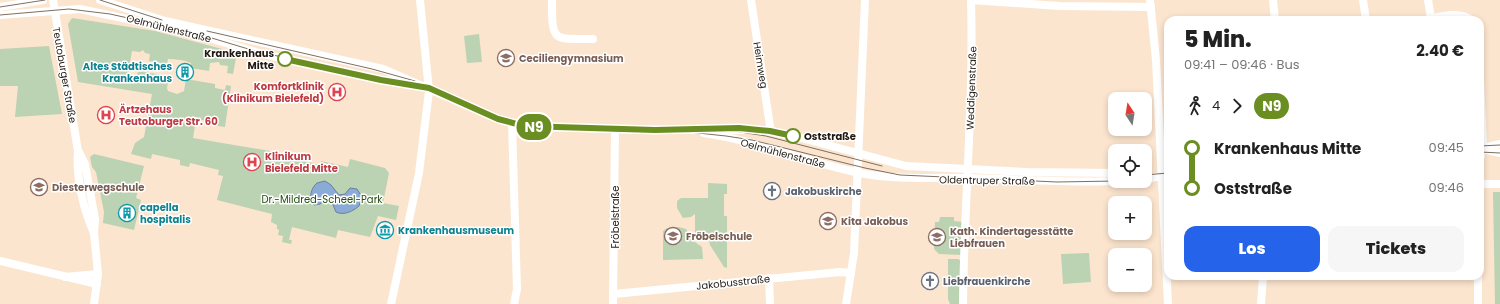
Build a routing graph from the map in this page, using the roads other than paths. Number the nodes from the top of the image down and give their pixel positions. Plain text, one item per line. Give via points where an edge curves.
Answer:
1 (44, 0) edge
2 (53, 0) edge
3 (100, 0) edge
4 (420, 0) edge
5 (552, 0) edge
6 (751, 0) edge
7 (864, 0) edge
8 (972, 0) edge
9 (1273, 0) edge
10 (1364, 0) edge
11 (1428, 0) edge
12 (120, 3) edge
13 (1151, 4) edge
14 (0, 7) edge
15 (54, 10) junction
16 (0, 15) edge
17 (116, 16) junction
18 (1275, 16) edge
19 (1366, 16) edge
20 (1428, 16) edge
21 (1451, 16) edge
22 (1464, 16) edge
23 (593, 39) dead end
24 (429, 88) junction
25 (512, 123) junction
26 (615, 129) junction
27 (685, 130) junction
28 (770, 131) junction
29 (1500, 144) edge
30 (1484, 148) edge
31 (1484, 149) edge
32 (1500, 153) edge
33 (859, 154) junction
34 (1164, 162) edge
35 (858, 172) junction
36 (1108, 173) edge
37 (967, 174) junction
38 (1152, 174) edge
39 (1164, 175) edge
40 (1164, 175) edge
41 (1152, 178) edge
42 (1108, 181) edge
43 (1484, 184) edge
44 (1500, 184) edge
45 (0, 261) edge
46 (851, 273) junction
47 (98, 274) junction
48 (65, 277) junction
49 (769, 278) junction
50 (1167, 280) edge
51 (1263, 280) edge
52 (1478, 280) edge
53 (97, 284) junction
54 (614, 294) junction
55 (94, 304) edge
56 (390, 304) edge
57 (514, 304) edge
58 (613, 304) edge
59 (770, 304) edge
60 (846, 304) edge
61 (963, 304) edge
62 (1168, 304) edge
63 (1261, 304) edge
64 (1478, 304) edge

1 - 14 street
2 - 15 street, Teutoburger Straße
3 - 12 street, Oelmühlenstraße
4 - 24 street
5 - 23 street via 552,28 557,36 565,39
6 - 28 street, Heimweg
7 - 33 street
8 - 13 street via 1060,6
8 - 37 street, Weddigenstraße via 972,79
9 - 18 street
10 - 19 street
11 - 20 street
12 - 17 street
12 - 24 street, Oelmühlenstraße via 165,21 383,69
13 - 34 street
15 - 16 street, Oelmühlenstraße
15 - 17 street, Oelmühlenstraße via 80,9
15 - 47 street, Teutoburger Straße via 78,151 85,164 95,219
17 - 24 street, Oelmühlenstraße via 207,36 259,54
21 - 22 street
24 - 25 street, Oelmühlenstraße
24 - 56 street via 419,173
25 - 26 street, Oelmühlenstraße via 537,127
25 - 57 street via 517,289
26 - 27 street, Oelmühlenstraße
26 - 54 street, Fröbelstraße
27 - 28 street, Oelmühlenstraße via 739,128
27 - 35 street, Oelmühlenstraße via 744,142
28 - 33 street, Oelmühlenstraße
29 - 30 street
31 - 32 street
33 - 35 street
33 - 37 street, Oldentruper Straße via 906,166
35 - 37 street, Oldentruper Straße via 911,178
35 - 46 street via 855,248
36 - 37 street, Oldentruper Straße
37 - 42 street, Oldentruper Straße via 1057,182
37 - 61 street, Weddigenstraße
38 - 39 street
40 - 41 street
43 - 44 street
45 - 48 street
46 - 49 street, Jakobusstraße
46 - 60 street
47 - 48 street
47 - 53 street, Teutoburger Straße
48 - 53 street
49 - 54 street, Jakobusstraße
49 - 59 street
50 - 62 street
51 - 63 street
52 - 64 street
53 - 55 street, Teutoburger Straße
54 - 58 street, Fröbelstraße

